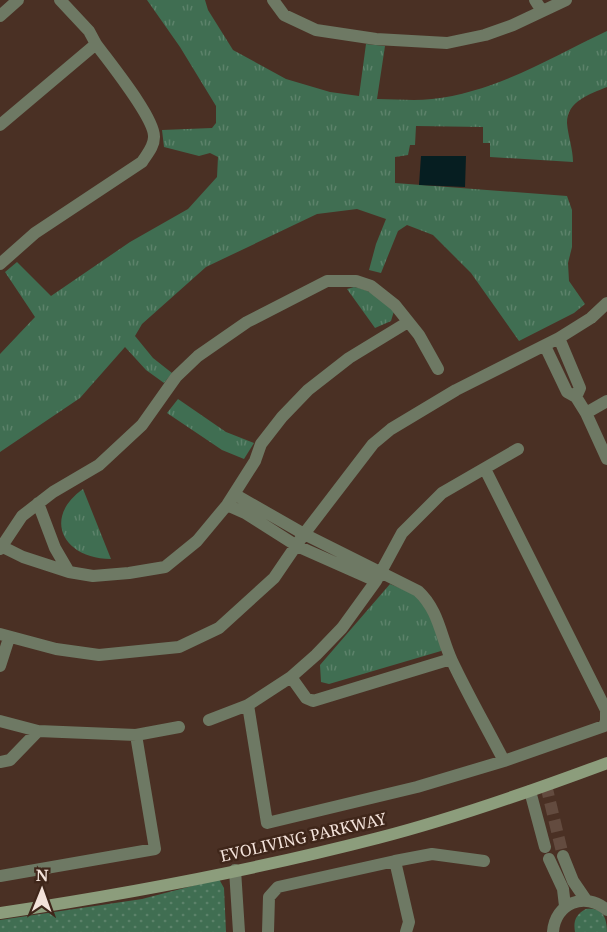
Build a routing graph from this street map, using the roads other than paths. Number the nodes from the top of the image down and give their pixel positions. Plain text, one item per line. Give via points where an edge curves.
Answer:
1 (18, 0) edge
2 (60, 0) edge
3 (273, 0) edge
4 (566, 0) edge
5 (539, 5) edge
6 (0, 16) edge
7 (96, 45) junction
8 (0, 125) edge
9 (0, 264) edge
10 (607, 303) edge
11 (408, 322) junction
12 (559, 338) junction
13 (545, 346) junction
14 (438, 369) dead end
15 (576, 397) junction
16 (607, 401) edge
17 (586, 413) junction
18 (518, 449) dead end
19 (607, 459) edge
20 (485, 469) junction
21 (234, 494) junction
22 (38, 503) junction
23 (227, 505) junction
24 (304, 534) junction
25 (297, 546) junction
26 (1, 547) edge
27 (69, 572) junction
28 (378, 576) junction
29 (5, 636) edge
30 (451, 659) junction
31 (0, 666) edge
32 (291, 677) junction
33 (248, 705) junction
34 (208, 720) dead end
35 (0, 721) edge
36 (179, 727) dead end
37 (38, 731) junction
38 (135, 735) junction
39 (504, 761) junction
40 (0, 762) edge
41 (607, 764) edge
42 (530, 791) junction
43 (563, 856) tunnel mouth
44 (394, 861) junction
45 (484, 861) dead end
46 (235, 870) junction
47 (0, 876) edge
48 (586, 900) junction
49 (565, 906) junction
50 (607, 910) edge
51 (0, 913) edge
52 (238, 932) edge
53 (268, 932) edge
54 (406, 932) edge
55 (553, 932) edge

1 - 6 street
2 - 7 street via 89,31
3 - 5 street via 284,15 316,30 376,39 447,43 485,35
4 - 5 street
7 - 8 street
7 - 9 street via 146,115 154,130 153,145 142,162 35,234
10 - 12 street
11 - 14 street
11 - 21 street via 349,358 308,390 261,444
11 - 22 street via 372,286 356,281 327,281 247,322 198,356 176,377 142,425 99,465
12 - 13 street
12 - 15 street via 580,388
13 - 15 street via 567,392
13 - 24 street via 456,390 391,429 373,444
15 - 17 street
16 - 17 street
17 - 19 street
18 - 20 street
20 - 28 street via 442,493 402,533
20 - 39 street via 606,710 604,726
21 - 23 street
21 - 24 street
22 - 26 street via 22,516
22 - 27 street
23 - 25 street
23 - 27 street via 197,541 165,567 93,576
24 - 25 street
24 - 28 street
25 - 28 street
25 - 29 street via 274,578 219,628 179,647 99,655 56,650
26 - 27 street
28 - 30 street via 418,591 426,598
28 - 32 street via 342,628
29 - 31 street
30 - 32 street via 313,701 306,698
30 - 39 street
32 - 33 street
33 - 34 street
33 - 39 street via 267,823 417,787
35 - 37 street
36 - 38 street
37 - 38 street
37 - 40 street via 10,760
38 - 47 street via 155,849
41 - 42 street, EVOLIVING PARKWAY
42 - 46 street, EVOLIVING PARKWAY via 379,838
42 - 49 street via 547,853 563,889
43 - 48 street
44 - 45 street via 432,854
44 - 53 street via 278,887 269,897
44 - 54 street via 409,922
46 - 51 street, EVOLIVING PARKWAY via 110,897
46 - 52 street
48 - 49 street
48 - 50 street
49 - 55 street via 556,917

